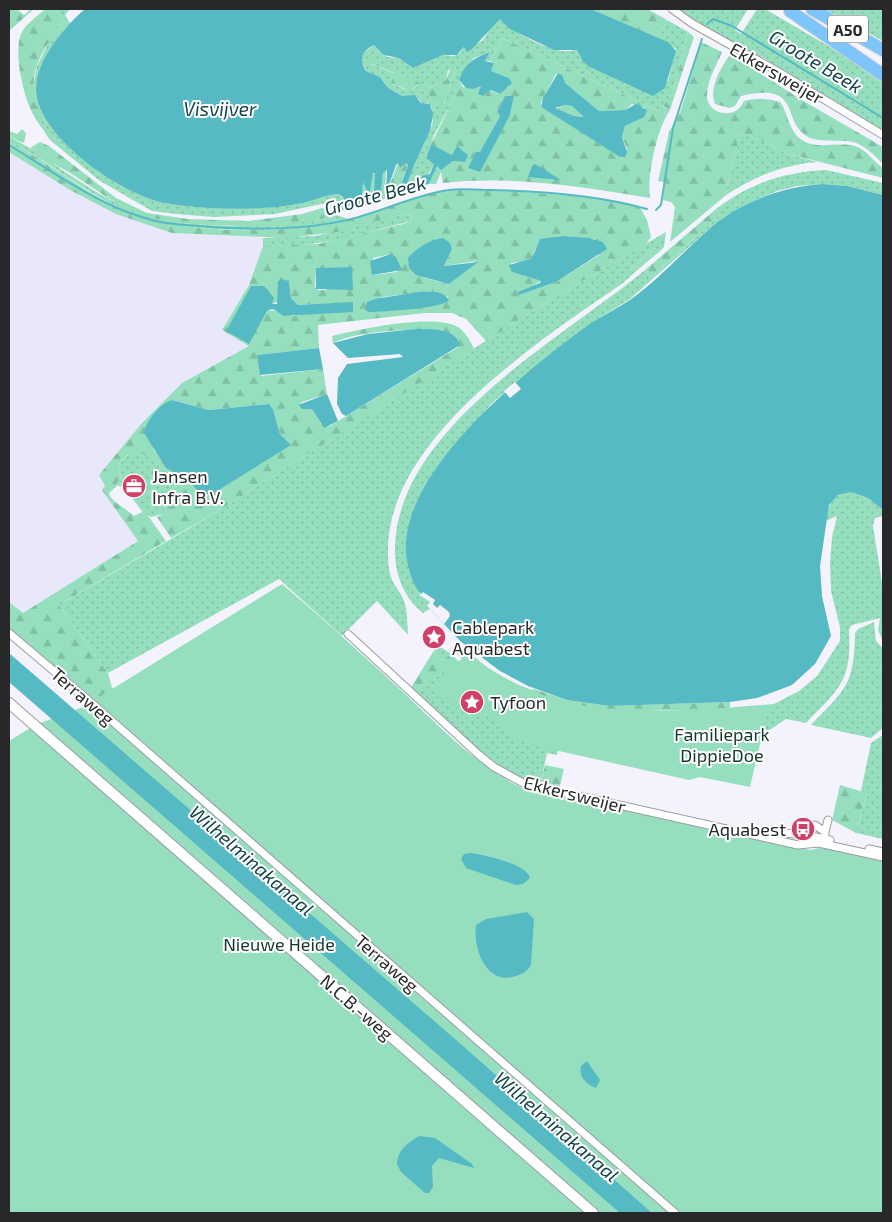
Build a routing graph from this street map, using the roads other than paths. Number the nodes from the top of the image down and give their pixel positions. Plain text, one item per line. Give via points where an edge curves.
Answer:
1 (672, 9) edge
2 (812, 9) edge
3 (787, 10) edge
4 (883, 50) edge
5 (883, 64) edge
6 (883, 74) edge
7 (883, 135) edge
8 (9, 633) edge
9 (348, 634) dead end
10 (9, 703) edge
11 (828, 820) dead end
12 (806, 835) junction
13 (825, 835) junction
14 (764, 837) junction
15 (814, 842) junction
16 (883, 852) edge
17 (883, 857) edge
18 (593, 1213) edge
19 (675, 1213) edge

1 - 7 street, Ekkersweijer
2 - 4 highway, A50
3 - 5 highway, A50
3 - 6 highway, A50
8 - 19 street, Terraweg
9 - 14 street, Ekkersweijer via 459,738 509,776 539,788
10 - 18 street, N.C.B.-weg
11 - 13 street
12 - 13 street, Ekkersweijer
12 - 13 street, Ekkersweijer via 806,829 815,824
12 - 14 street, Ekkersweijer via 784,833
12 - 15 street
13 - 16 street, Ekkersweijer
14 - 15 street, Ekkersweijer via 798,845
15 - 17 street, Ekkersweijer

